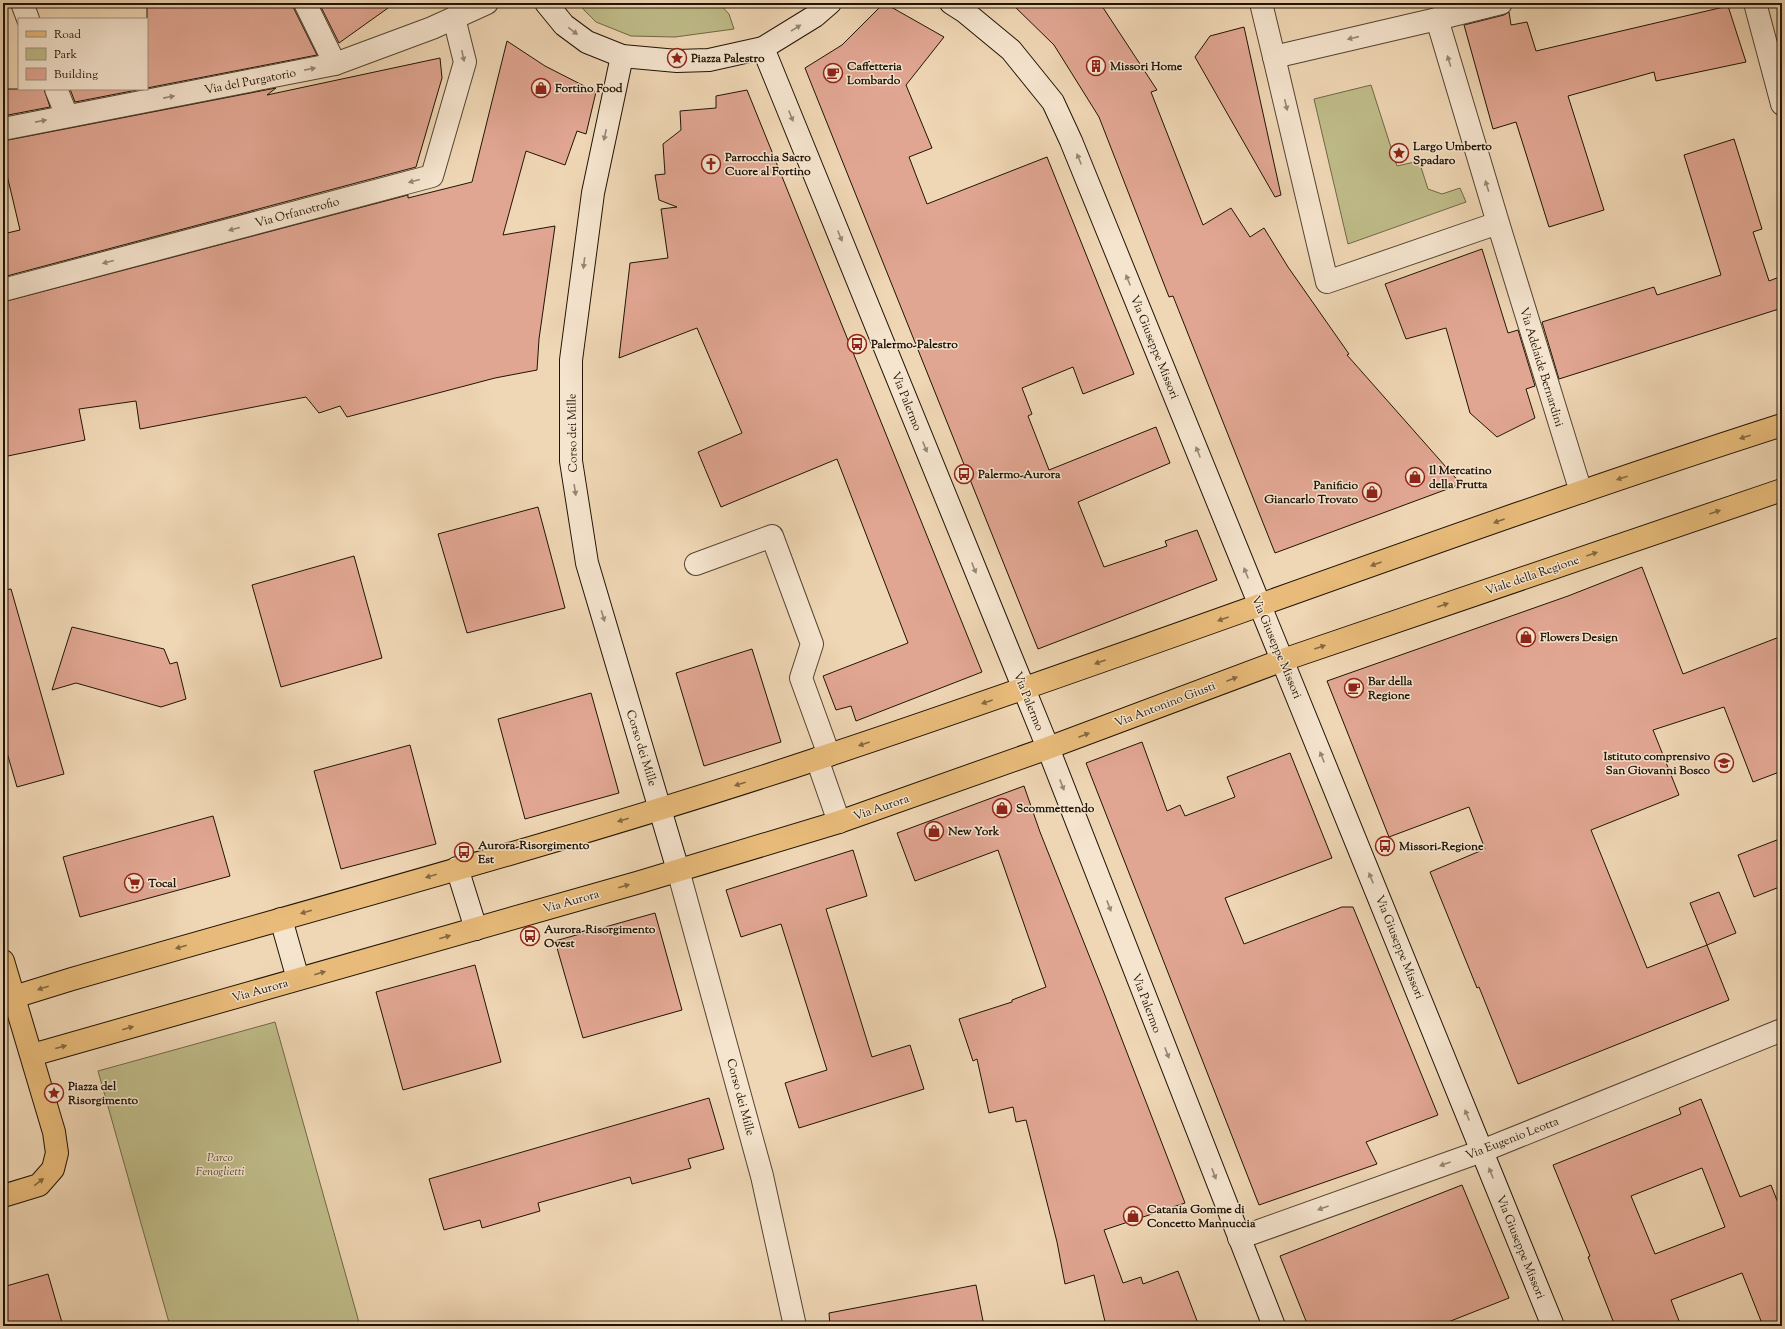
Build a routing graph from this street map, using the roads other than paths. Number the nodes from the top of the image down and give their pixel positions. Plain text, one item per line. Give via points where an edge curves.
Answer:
1 (22, 3) edge
2 (305, 3) edge
3 (487, 3) edge
4 (546, 3) edge
5 (830, 3) edge
6 (951, 3) edge
7 (1261, 3) edge
8 (1755, 3) edge
9 (1492, 5) edge
10 (28, 18) edge
11 (454, 18) junction
12 (1437, 18) junction
13 (763, 48) junction
14 (622, 56) junction
15 (1274, 57) junction
16 (335, 64) junction
17 (56, 90) edge
18 (1782, 104) edge
19 (67, 116) junction
20 (3, 129) edge
21 (1501, 232) junction
22 (3, 290) edge
23 (1782, 425) edge
24 (1782, 490) edge
25 (1581, 492) junction
26 (696, 564) dead end
27 (1260, 606) junction
28 (1283, 660) junction
29 (1024, 690) junction
30 (1048, 748) junction
31 (823, 757) junction
32 (661, 809) junction
33 (838, 822) junction
34 (458, 868) junction
35 (678, 870) junction
36 (281, 919) junction
37 (476, 929) junction
38 (3, 961) edge
39 (298, 979) junction
40 (14, 997) junction
41 (1782, 1030) edge
42 (32, 1055) junction
43 (1482, 1151) junction
44 (3, 1196) edge
45 (1239, 1238) junction
46 (795, 1326) edge
47 (1274, 1326) edge
48 (1553, 1326) edge

1 - 10 main road
2 - 16 main road
3 - 11 main road, Via del Purgatorio
4 -> 14 main road via 564,25 587,42
13 -> 5 main road via 816,16
27 -> 6 main road, Via Giuseppe Missori via 1053,102 1011,50
7 - 15 main road
8 - 18 main road
9 - 12 main road
11 - 16 main road, Via del Purgatorio
11 -> 22 main road, Via Orfanotrofio via 465,62 432,176
12 -> 15 main road
21 -> 12 main road, Via Adelaide Bernardini
13 - 14 main road via 709,60 676,62
13 -> 29 main road, Via Palermo
14 -> 32 main road, Corso dei Mille via 593,193 572,360 571,461 587,563
15 -> 21 main road via 1327,282
19 -> 16 main road, Via del Purgatorio
17 - 19 main road
20 -> 19 main road, Via del Purgatorio
21 - 25 main road, Via Adelaide Bernardini
23 -> 25 main road
28 -> 24 main road, Viale della Regione
25 -> 27 main road
26 - 31 main road via 772,536 812,644 800,678
27 - 28 main road, Via Giuseppe Missori
27 -> 29 main road
30 -> 28 main road, Via Antonino Giusti
43 -> 28 main road, Via Giuseppe Missori
29 - 30 main road, Via Palermo
29 -> 31 main road
30 - 33 main road, Via Aurora
30 -> 45 main road, Via Palermo
31 -> 32 main road
31 - 33 main road
32 -> 34 main road
32 - 35 main road, Corso dei Mille
33 - 35 main road, Via Aurora
34 -> 36 main road
34 - 37 main road
37 -> 35 main road, Via Aurora
35 - 46 main road, Corso dei Mille via 762,1176
36 - 39 main road
36 -> 40 main road
39 -> 37 main road, Via Aurora
38 - 40 main road
42 -> 39 main road, Via Aurora
40 - 42 main road
41 - 43 main road, Via Eugenio Leotta
44 -> 42 main road via 39,1185 53,1169 57,1153 54,1132
43 -> 45 main road, Via Eugenio Leotta
48 -> 43 main road, Via Giuseppe Missori
45 - 47 main road, Via Palermo

